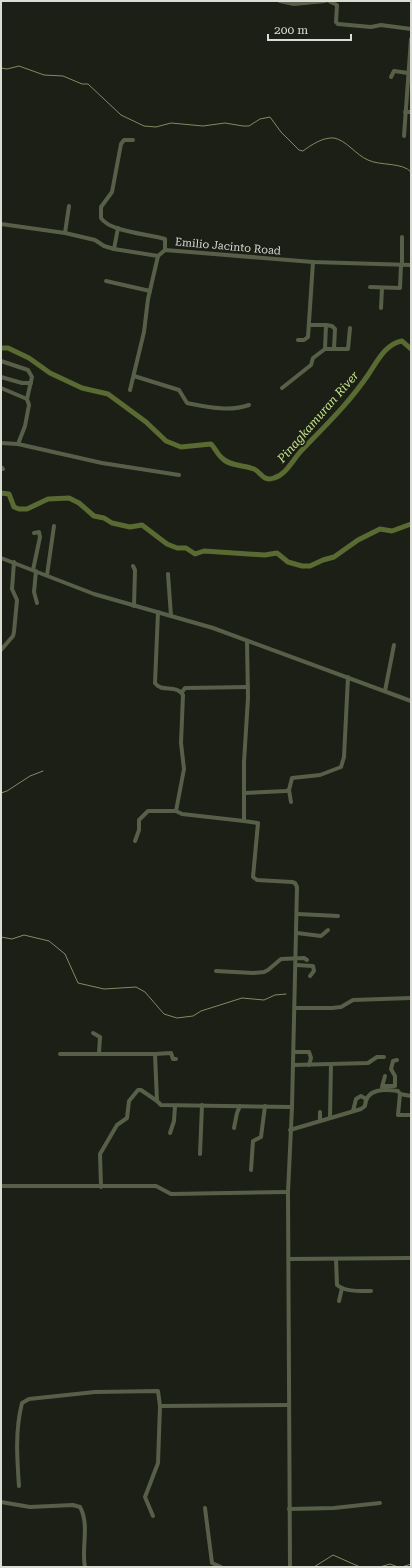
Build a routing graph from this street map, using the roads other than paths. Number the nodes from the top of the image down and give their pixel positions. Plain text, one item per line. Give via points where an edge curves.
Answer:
1 (280, 1) edge
2 (325, 1) edge
3 (329, 1) edge
4 (411, 29) edge
5 (411, 39) edge
6 (409, 72) edge
7 (391, 77) dead end
8 (405, 112) junction
9 (411, 112) edge
10 (404, 136) dead end
11 (133, 140) dead end
12 (70, 206) dead end
13 (1, 224) edge
14 (118, 228) junction
15 (65, 233) junction
16 (402, 237) dead end
17 (114, 249) junction
18 (165, 250) junction
19 (158, 256) junction
20 (313, 262) junction
21 (401, 265) junction
22 (411, 265) edge
23 (106, 281) dead end
24 (370, 288) dead end
25 (382, 288) junction
26 (150, 291) junction
27 (380, 308) dead end
28 (309, 325) junction
29 (326, 325) junction
30 (350, 328) dead end
31 (298, 340) dead end
32 (325, 349) junction
33 (334, 349) junction
34 (1, 361) edge
35 (134, 376) junction
36 (1, 377) edge
37 (31, 383) junction
38 (1, 388) edge
39 (282, 388) dead end
40 (130, 390) dead end
41 (27, 399) junction
42 (250, 405) dead end
43 (1, 443) edge
44 (18, 444) junction
45 (179, 475) dead end
46 (54, 526) dead end
47 (34, 533) dead end
48 (1, 558) edge
49 (14, 562) junction
50 (133, 566) dead end
51 (34, 570) junction
52 (168, 574) dead end
53 (47, 575) junction
54 (37, 603) dead end
55 (134, 606) junction
56 (158, 612) junction
57 (171, 616) junction
58 (247, 641) junction
59 (394, 645) dead end
60 (1, 650) edge
61 (348, 676) junction
62 (248, 687) junction
63 (385, 691) junction
64 (182, 692) junction
65 (411, 701) edge
66 (289, 790) junction
67 (244, 793) junction
68 (291, 802) dead end
69 (176, 811) junction
70 (244, 821) junction
71 (135, 841) dead end
72 (298, 914) junction
73 (338, 916) dead end
74 (328, 930) dead end
75 (297, 933) junction
76 (297, 958) junction
77 (307, 960) dead end
78 (297, 965) junction
79 (216, 971) dead end
80 (310, 976) dead end
81 (411, 998) edge
82 (295, 1008) junction
83 (93, 1033) dead end
84 (294, 1052) junction
85 (99, 1053) junction
86 (60, 1054) dead end
87 (155, 1054) junction
88 (384, 1057) dead end
89 (176, 1059) dead end
90 (397, 1060) dead end
91 (330, 1064) junction
92 (293, 1065) junction
93 (309, 1065) junction
94 (385, 1076) dead end
95 (382, 1088) junction
96 (400, 1094) junction
97 (411, 1096) edge
98 (366, 1099) junction
99 (157, 1101) junction
100 (202, 1105) junction
101 (175, 1106) junction
102 (240, 1106) junction
103 (265, 1106) junction
104 (292, 1107) junction
105 (353, 1111) junction
106 (320, 1112) dead end
107 (411, 1115) edge
108 (330, 1118) junction
109 (320, 1121) junction
110 (234, 1128) dead end
111 (290, 1130) junction
112 (170, 1133) dead end
113 (200, 1154) dead end
114 (251, 1170) dead end
115 (1, 1186) edge
116 (101, 1187) junction
117 (288, 1192) junction
118 (411, 1258) edge
119 (289, 1259) junction
120 (336, 1259) junction
121 (342, 1288) junction
122 (371, 1291) dead end
123 (339, 1301) dead end
124 (160, 1406) junction
125 (289, 1406) junction
126 (19, 1486) dead end
127 (1, 1502) edge
128 (380, 1503) dead end
129 (205, 1508) dead end
130 (289, 1509) junction
131 (152, 1516) dead end
132 (85, 1567) edge
133 (221, 1567) edge
134 (290, 1567) edge

1 - 2 street via 294,4
3 - 4 street via 337,5 338,24
5 - 6 street
6 - 7 street via 394,71
6 - 8 street
8 - 9 street
8 - 10 street
11 - 14 street via 123,141 112,192 100,212 103,221
12 - 15 street
13 - 15 street
14 - 17 street
14 - 18 street via 165,239
15 - 17 street via 95,240
16 - 21 street
17 - 19 street
18 - 19 street, Emilio Jacinto Road
18 - 20 street, Emilio Jacinto Road
19 - 26 street
20 - 21 street, Emilio Jacinto Road
20 - 28 street
21 - 22 street, Emilio Jacinto Road
21 - 25 street via 400,288
23 - 26 street
24 - 25 street
25 - 27 street
26 - 35 street
28 - 29 street
28 - 31 street via 307,338
29 - 32 street
29 - 33 street via 335,329
30 - 33 street via 349,348
32 - 33 street
32 - 39 street
34 - 37 street via 28,370 31,373
35 - 40 street
35 - 42 street via 179,390 187,403 219,409
36 - 37 street
37 - 41 street
38 - 41 street
41 - 44 street via 29,405 25,426
43 - 44 street
44 - 45 street
46 - 53 street
47 - 51 street via 39,532 40,537
48 - 49 street
49 - 51 street
49 - 60 street via 12,592 17,600 14,632
50 - 55 street
51 - 53 street
51 - 54 street
52 - 57 street
53 - 55 street via 94,594
55 - 56 street
56 - 57 street
56 - 64 street via 155,682 161,688
57 - 58 street
58 - 61 street
58 - 62 street
59 - 63 street
61 - 63 street
61 - 66 street via 343,766 320,775 292,778
62 - 64 street via 185,688
62 - 67 street
63 - 65 street
64 - 69 street via 184,769
66 - 67 street
66 - 68 street
67 - 70 street
69 - 70 street via 182,814
69 - 71 street via 148,810 139,820
70 - 72 street via 258,823 253,877 257,880 295,883
72 - 73 street
72 - 75 street
74 - 75 street via 322,936
75 - 76 street
76 - 77 street
76 - 78 street
76 - 79 street via 281,959 264,972
78 - 80 street via 314,967
78 - 82 street
81 - 82 street via 358,999 349,1001 341,1007
82 - 84 street
83 - 85 street via 100,1037
84 - 92 street
84 - 93 street via 309,1052
85 - 86 street
85 - 87 street
87 - 89 street via 171,1053
87 - 99 street
88 - 91 street via 377,1057 368,1063
90 - 95 street via 393,1061 391,1069 395,1076 395,1086
91 - 93 street
91 - 108 street
92 - 93 street
92 - 104 street
94 - 95 street
95 - 96 street via 398,1091
95 - 98 street via 374,1091
96 - 97 street
96 - 107 street via 398,1115
98 - 105 street via 364,1107
98 - 105 street via 361,1096 356,1099
99 - 101 street via 161,1105
99 - 116 street via 140,1090 131,1097 127,1118 117,1125 100,1154
100 - 101 street
100 - 102 street
100 - 113 street
101 - 112 street
102 - 103 street
102 - 110 street via 236,1113
103 - 104 street
103 - 114 street via 261,1137 253,1141
104 - 111 street
105 - 108 street
106 - 109 street
108 - 109 street
109 - 111 street
111 - 117 street
115 - 116 street
116 - 117 street via 156,1186 171,1194
117 - 119 street
118 - 120 street
119 - 120 street
119 - 125 street
120 - 121 street via 337,1284
121 - 122 street
121 - 123 street
124 - 125 street
124 - 126 street via 158,1391 95,1392 25,1400 19,1415
124 - 131 street via 158,1463 145,1497
125 - 130 street
127 - 132 street via 30,1507 80,1507 85,1535
128 - 130 street
129 - 133 street via 212,1563
130 - 134 street

